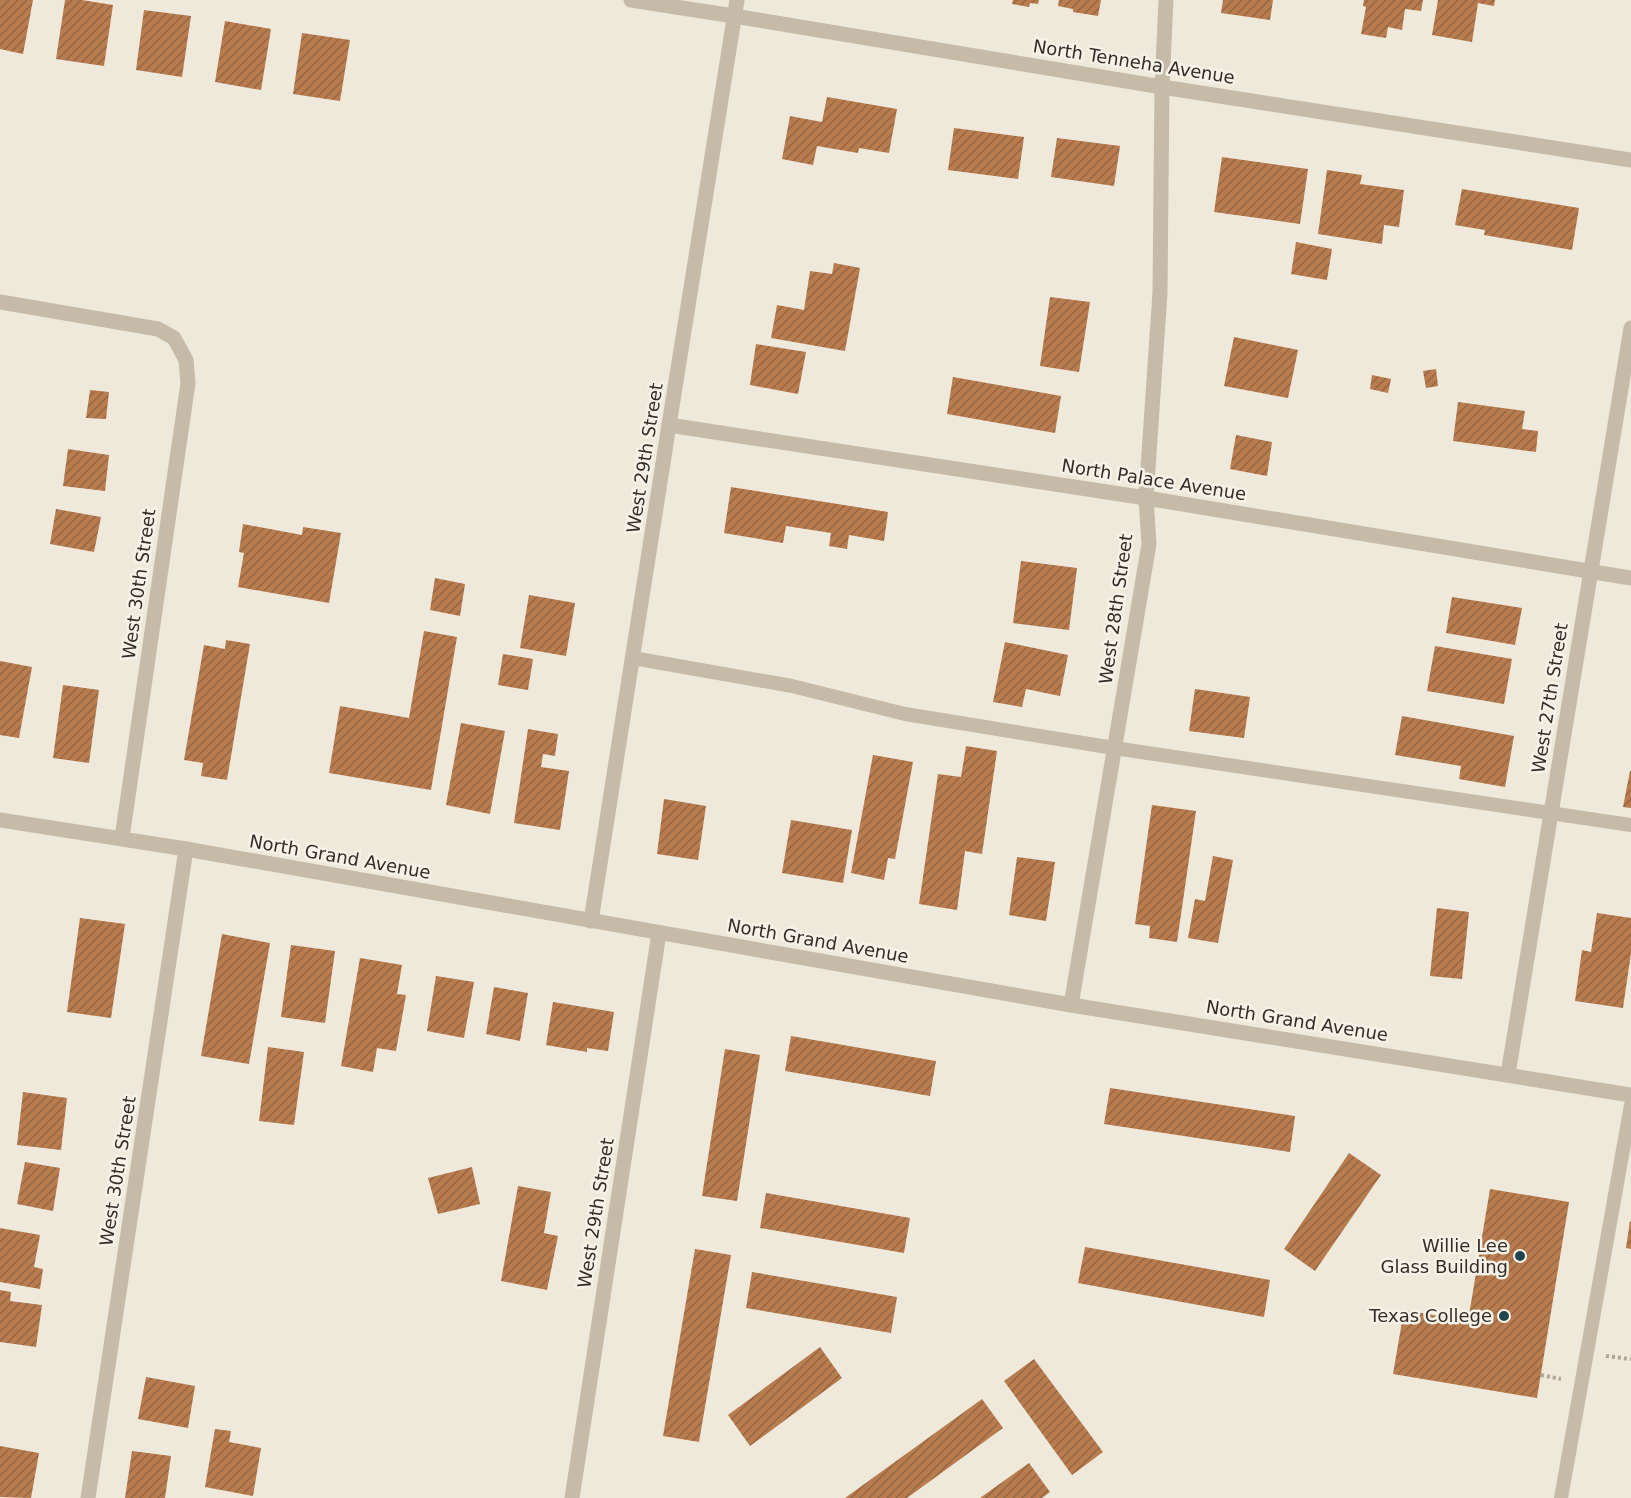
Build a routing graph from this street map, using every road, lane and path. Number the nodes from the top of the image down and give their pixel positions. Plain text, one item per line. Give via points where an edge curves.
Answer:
1 (631, 0) edge
2 (736, 0) edge
3 (1166, 0) edge
4 (734, 16) junction
5 (1162, 87) junction
6 (1631, 160) edge
7 (0, 302) edge
8 (1631, 328) edge
9 (669, 425) junction
10 (1146, 498) junction
11 (1590, 572) junction
12 (1631, 578) edge
13 (633, 658) junction
14 (1114, 748) junction
15 (1551, 812) junction
16 (0, 820) edge
17 (1631, 825) edge
18 (122, 838) junction
19 (186, 849) junction
20 (591, 921) junction
21 (659, 933) junction
22 (1071, 1005) junction
23 (1508, 1074) junction
24 (1631, 1095) edge
25 (1631, 1105) edge
26 (1603, 1356) dead end
27 (1631, 1359) edge
28 (1541, 1375) dead end
29 (1565, 1380) dead end
30 (88, 1498) edge
31 (572, 1498) edge
32 (1561, 1498) edge

1 - 4 street, North Tenneha Avenue
2 - 4 street, West 29th Street
3 - 5 street, West 28th Street
4 - 5 street, North Tenneha Avenue
4 - 9 street, West 29th Street
5 - 6 street, North Tenneha Avenue
5 - 10 street, West 28th Street via 1160,292
7 - 18 street, West 30th Street via 158,329 174,338 186,360 188,383
8 - 11 street, West 27th Street
9 - 10 street, North Palace Avenue
9 - 13 street, West 29th Street
10 - 11 street, North Palace Avenue
10 - 14 street, West 28th Street via 1149,544
11 - 12 street, North Palace Avenue
11 - 15 street, West 27th Street
13 - 14 lane via 792,686 905,714
13 - 20 street, West 29th Street
14 - 15 lane
14 - 22 street, West 28th Street
15 - 17 lane
15 - 23 street, West 27th Street
16 - 18 street, North Grand Avenue
18 - 19 street, North Grand Avenue
19 - 20 street, North Grand Avenue
19 - 30 street, West 30th Street
20 - 21 street, North Grand Avenue
21 - 22 street, North Grand Avenue
21 - 31 street, West 29th Street
22 - 23 street, North Grand Avenue
23 - 24 street, North Grand Avenue
25 - 32 lane
26 - 27 path
28 - 29 path

